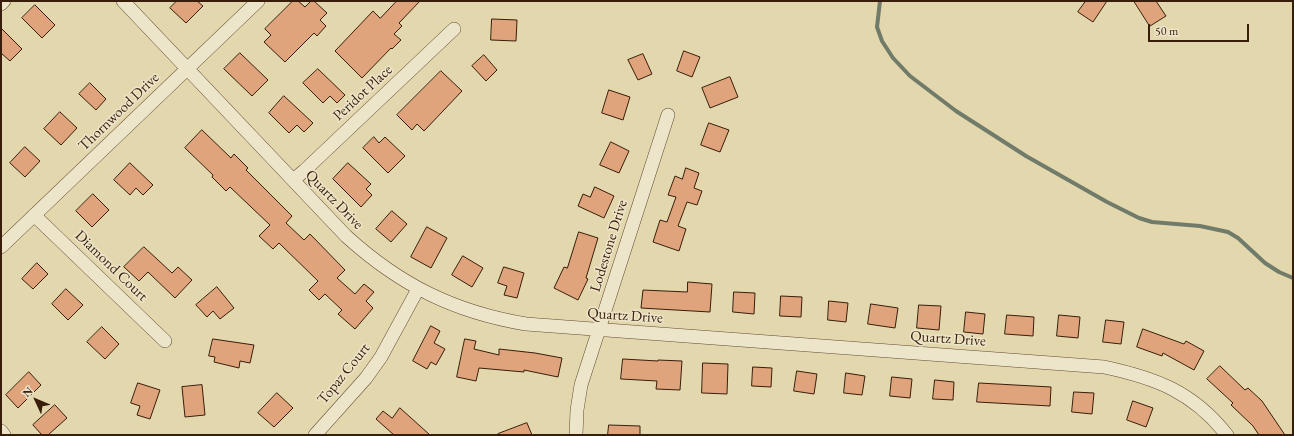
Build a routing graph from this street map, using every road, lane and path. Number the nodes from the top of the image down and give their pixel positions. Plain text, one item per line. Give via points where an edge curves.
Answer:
1 (4, 1) edge
2 (123, 1) edge
3 (258, 1) edge
4 (1, 4) edge
5 (454, 29) dead end
6 (188, 69) junction
7 (668, 115) dead end
8 (293, 180) junction
9 (34, 215) junction
10 (1, 247) edge
11 (418, 289) junction
12 (599, 330) junction
13 (165, 341) dead end
14 (1, 431) edge
15 (4, 435) edge
16 (315, 435) edge
17 (576, 435) edge
18 (1227, 435) edge

1 - 4 street
2 - 6 street, Quartz Drive
3 - 6 street, Thornwood Drive
5 - 8 street, Peridot Place
6 - 8 street, Quartz Drive
6 - 9 street, Thornwood Drive
7 - 12 street, Lodestone Drive
8 - 11 street, Quartz Drive via 362,250
9 - 10 street, Thornwood Drive
9 - 13 street, Diamond Court
11 - 12 street, Quartz Drive via 465,309 504,320
11 - 16 street, Topaz Court via 381,357 366,378
12 - 17 street, Lodestone Drive via 581,385
12 - 18 street, Quartz Drive via 1104,367 1145,377 1177,391 1207,413
14 - 15 street

